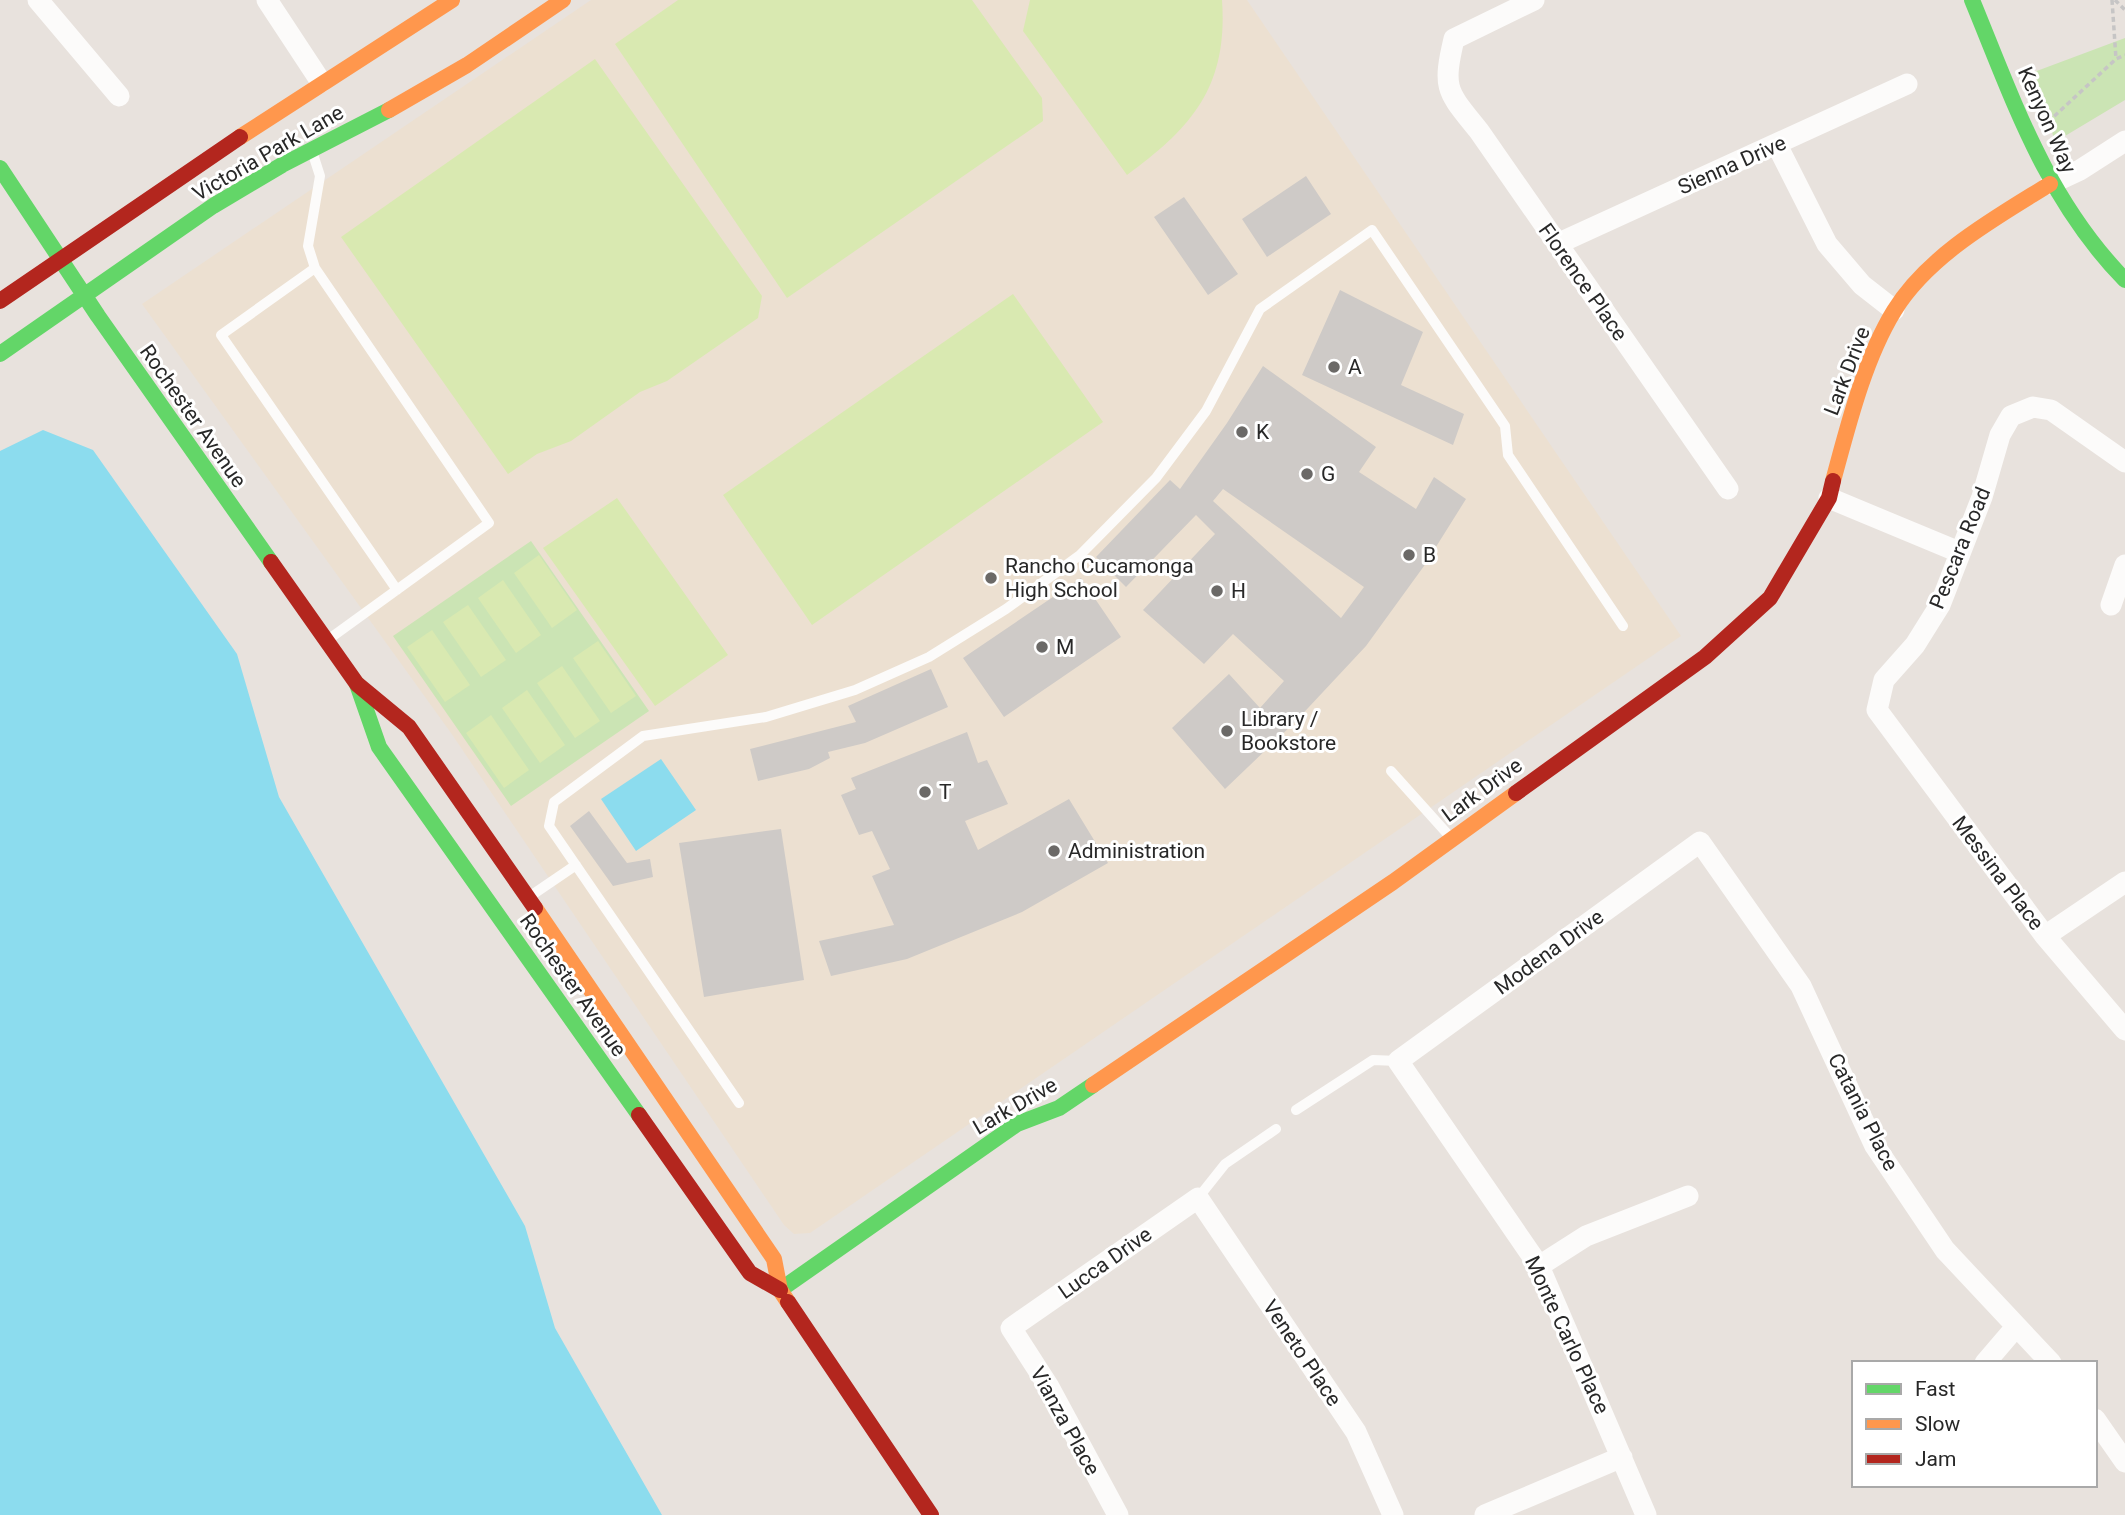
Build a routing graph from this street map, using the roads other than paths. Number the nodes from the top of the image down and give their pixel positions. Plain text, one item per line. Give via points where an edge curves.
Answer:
1 (38, 0) edge
2 (267, 0) edge
3 (452, 0) edge
4 (563, 0) edge
5 (1534, 0) edge
6 (1972, 0) edge
7 (321, 82) junction
8 (1907, 84) dead end
9 (119, 96) dead end
10 (2125, 141) edge
11 (1777, 145) junction
12 (312, 150) junction
13 (0, 168) edge
14 (2050, 184) junction
15 (1557, 244) junction
16 (60, 260) junction
17 (315, 268) junction
18 (2125, 279) edge
19 (84, 295) junction
20 (0, 301) edge
21 (1894, 310) junction
22 (0, 354) edge
23 (2125, 461) edge
24 (1728, 489) dead end
25 (1829, 498) junction
26 (1959, 552) junction
27 (2125, 565) edge
28 (397, 590) junction
29 (2111, 605) dead end
30 (1623, 626) dead end
31 (327, 641) junction
32 (357, 684) junction
33 (1877, 710) joint
34 (1391, 771) dead end
35 (1452, 839) junction
36 (1700, 842) joint
37 (576, 865) junction
38 (2125, 882) edge
39 (527, 898) junction
40 (2045, 936) junction
41 (2125, 1030) edge
42 (1398, 1060) junction
43 (739, 1103) dead end
44 (1296, 1110) dead end
45 (1276, 1129) dead end
46 (1688, 1196) dead end
47 (1198, 1198) junction
48 (1539, 1266) junction
49 (780, 1290) junction
50 (1011, 1328) joint
51 (2015, 1328) junction
52 (1987, 1361) edge
53 (2049, 1361) edge
54 (2097, 1422) edge
55 (1622, 1457) junction
56 (2125, 1462) edge
57 (931, 1515) edge
58 (1118, 1515) edge
59 (1393, 1515) edge
60 (1485, 1515) edge
61 (1646, 1515) edge

1 - 9 street
2 - 7 street
3 - 7 street, Victoria Park Lane
4 - 12 street, Victoria Park Lane via 467,65
5 - 15 street, Florence Place via 1454,38 1446,72 1449,93
6 - 14 street, Kenyon Way
7 - 16 street, Victoria Park Lane
8 - 11 street, Sienna Drive
10 - 14 street
11 - 15 street, Sienna Drive
11 - 21 street via 1827,244 1862,285
12 - 17 lane via 320,176 308,246
12 - 19 street, Victoria Park Lane via 213,206
13 - 16 street, Rochester Avenue
14 - 18 street, Kenyon Way via 2104,261
14 - 21 street, Lark Drive via 1973,232 1929,270
15 - 24 street, Florence Place
16 - 19 street, Rochester Avenue
16 - 20 street, Victoria Park Lane
17 - 28 lane via 489,523
17 - 28 lane via 221,335
19 - 22 street, Victoria Park Lane
19 - 31 street, Rochester Avenue
21 - 25 street, Lark Drive via 1856,396
23 - 26 street, Pescara Road via 2051,410 2033,407 2011,416
25 - 26 street
25 - 35 street, Lark Drive via 1770,598 1705,657
26 - 33 street, Pescara Road via 1940,605 1915,645 1884,680
27 - 29 street
28 - 31 lane
30 - 37 lane via 1508,455 1505,426 1372,230 1260,309 1206,411 1156,478 1080,555 1006,610 940,650 855,690 766,717 643,736 554,802 549,826
31 - 32 street, Rochester Avenue
32 - 39 street, Rochester Avenue via 409,727
32 - 49 street, Rochester Avenue via 385,756 750,1273
33 - 40 street, Messina Place
34 - 35 lane
35 - 49 street, Lark Drive via 1059,1108 1017,1124
36 - 42 street, Modena Drive
36 - 51 street, Catania Place via 1801,986 1875,1146 1945,1250
37 - 39 lane
37 - 43 lane
38 - 40 street
39 - 49 street, Rochester Avenue via 773,1257
40 - 41 street, Messina Place
42 - 44 lane via 1373,1060
42 - 48 street, Monte Carlo Place
45 - 47 lane via 1225,1164
46 - 48 street via 1586,1236
47 - 50 street, Lucca Drive
47 - 59 street, Veneto Place via 1356,1432
48 - 55 street, Monte Carlo Place
49 - 57 street, Rochester Avenue
50 - 58 street, Vianza Place via 1049,1387
51 - 52 street
51 - 53 street, Catania Place
54 - 56 street
55 - 60 street
55 - 61 street, Monte Carlo Place

